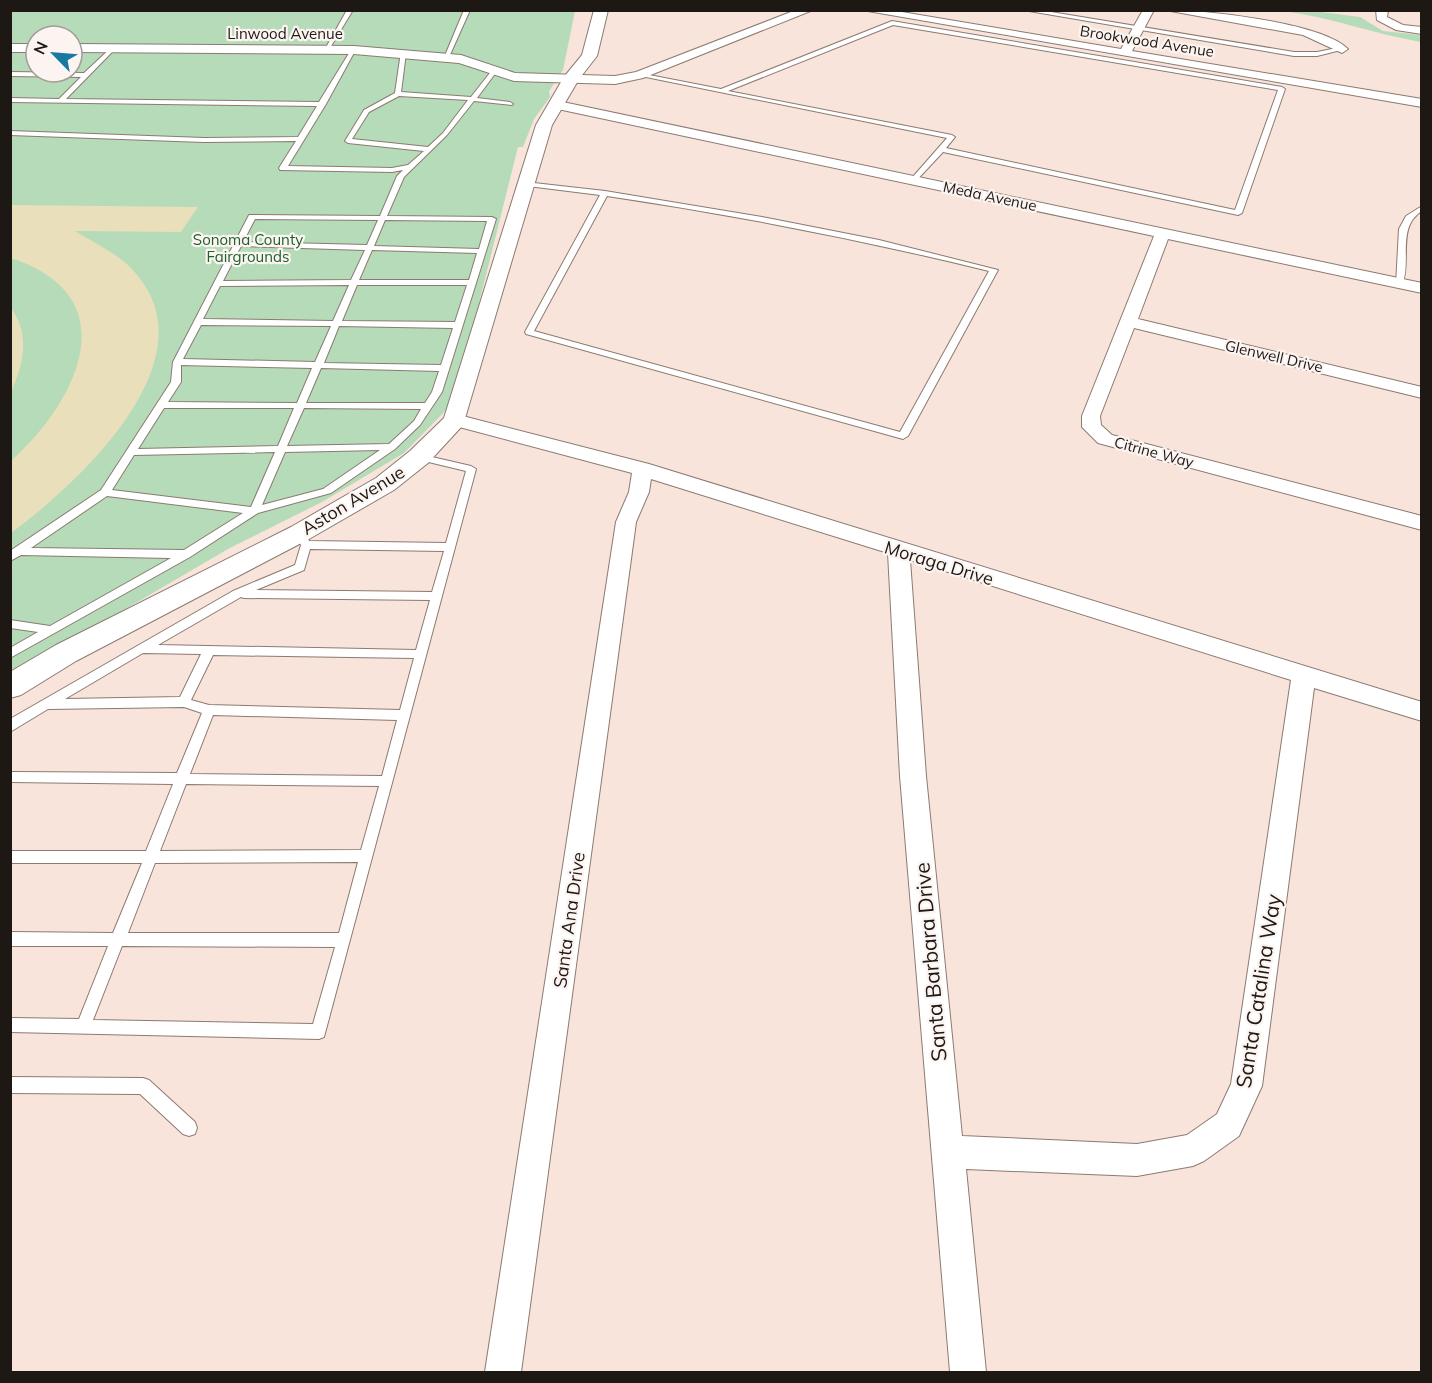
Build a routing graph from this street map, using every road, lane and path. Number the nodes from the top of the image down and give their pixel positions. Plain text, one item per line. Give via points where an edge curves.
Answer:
1 (350, 10) edge
2 (467, 10) edge
3 (601, 10) edge
4 (808, 10) edge
5 (867, 10) edge
6 (1025, 10) edge
7 (1149, 10) edge
8 (1170, 10) edge
9 (1382, 10) edge
10 (1139, 29) junction
11 (1422, 31) edge
12 (84, 48) edge
13 (113, 48) junction
14 (1342, 49) joint
15 (326, 50) junction
16 (354, 50) junction
17 (403, 53) junction
18 (1124, 54) junction
19 (446, 57) junction
20 (495, 70) junction
21 (10, 74) edge
22 (86, 75) junction
23 (639, 75) junction
24 (572, 77) junction
25 (724, 90) junction
26 (398, 94) junction
27 (14, 100) edge
28 (62, 100) junction
29 (472, 100) junction
30 (1422, 103) edge
31 (323, 104) junction
32 (510, 104) dead end
33 (558, 105) junction
34 (10, 106) edge
35 (10, 133) edge
36 (301, 139) junction
37 (428, 149) junction
38 (941, 149) junction
39 (412, 167) junction
40 (914, 181) junction
41 (528, 184) junction
42 (605, 193) junction
43 (1422, 208) edge
44 (384, 216) junction
45 (1162, 232) junction
46 (238, 244) junction
47 (370, 248) junction
48 (483, 251) junction
49 (473, 282) junction
50 (354, 283) junction
51 (1400, 283) junction
52 (218, 284) junction
53 (1422, 288) edge
54 (1126, 321) junction
55 (198, 322) junction
56 (337, 322) junction
57 (459, 325) junction
58 (177, 362) junction
59 (319, 363) junction
60 (444, 368) junction
61 (1422, 393) edge
62 (301, 404) junction
63 (161, 405) junction
64 (426, 406) junction
65 (455, 420) junction
66 (392, 447) junction
67 (281, 449) junction
68 (131, 452) junction
69 (419, 457) junction
70 (642, 469) junction
71 (105, 492) junction
72 (254, 511) junction
73 (1422, 523) edge
74 (303, 539) junction
75 (450, 547) junction
76 (900, 551) junction
77 (15, 554) edge
78 (186, 554) junction
79 (237, 594) junction
80 (437, 596) junction
81 (10, 624) edge
82 (50, 630) junction
83 (141, 649) junction
84 (209, 651) junction
85 (10, 654) edge
86 (421, 654) junction
87 (1304, 675) junction
88 (10, 687) edge
89 (184, 702) junction
90 (46, 704) junction
91 (209, 710) junction
92 (1422, 712) edge
93 (405, 714) junction
94 (10, 727) edge
95 (10, 777) edge
96 (182, 778) junction
97 (387, 781) junction
98 (366, 856) junction
99 (10, 857) edge
100 (150, 857) junction
101 (10, 939) edge
102 (118, 940) junction
103 (344, 940) junction
104 (10, 1025) edge
105 (83, 1027) junction
106 (10, 1086) edge
107 (189, 1128) dead end
108 (948, 1152) junction
109 (503, 1372) edge
110 (968, 1372) edge

1 - 15 lane
2 - 19 lane
3 - 24 street, Aston Avenue via 589,56
4 - 23 street, Linwood Avenue
5 - 18 street, Brookwood Avenue
6 - 10 lane
7 - 10 street
8 - 14 street via 1306,32
9 - 11 street via 1381,18 1387,23
10 - 14 lane via 1294,54
10 - 18 street
12 - 13 street, Linwood Avenue
13 - 15 street, Linwood Avenue
13 - 22 lane
15 - 16 street, Linwood Avenue
16 - 17 street, Linwood Avenue
16 - 31 lane
17 - 19 street, Linwood Avenue
17 - 26 lane
18 - 30 street, Brookwood Avenue
19 - 20 street, Linwood Avenue
20 - 24 street, Linwood Avenue via 514,77
20 - 29 lane
21 - 22 lane
22 - 28 lane
23 - 24 street, Linwood Avenue via 615,80
23 - 25 lane
24 - 33 street, Aston Avenue
25 - 38 lane via 952,137
25 - 38 lane via 892,23 1282,89 1238,213
26 - 29 lane
26 - 37 lane via 366,111 348,141
27 - 28 lane
27 - 34 lane
28 - 31 lane
29 - 32 lane
29 - 37 lane
31 - 36 lane
33 - 40 street, Meda Avenue
33 - 41 street, Aston Avenue via 544,126
35 - 36 lane
36 - 39 lane via 283,168
37 - 39 lane
38 - 40 lane
39 - 44 lane via 401,176
40 - 45 street, Meda Avenue
41 - 42 lane
41 - 65 street, Aston Avenue
42 - 42 lane via 780,223 994,270 903,436 530,332
43 - 51 lane via 1403,223
44 - 46 lane via 252,217
44 - 47 lane
44 - 48 lane via 492,219
45 - 51 street, Meda Avenue
45 - 54 street, Citrine Way
46 - 47 lane
46 - 52 lane
47 - 48 lane
47 - 50 lane
48 - 49 lane
49 - 50 lane
49 - 57 lane
50 - 52 lane
50 - 56 lane
51 - 53 street, Meda Avenue
52 - 55 lane
54 - 61 street, Glenwell Drive
54 - 73 street, Citrine Way via 1090,416 1092,427 1105,439
55 - 56 lane
55 - 58 lane
56 - 57 lane
56 - 59 lane
57 - 60 lane
58 - 59 lane
58 - 63 lane via 176,382
59 - 60 lane
59 - 62 lane
60 - 64 lane via 437,392
62 - 63 lane
62 - 64 lane
62 - 67 lane
63 - 68 lane
64 - 66 lane via 417,423
65 - 69 street, Aston Avenue
65 - 70 street, Moraga Drive
66 - 67 lane
66 - 72 lane via 327,491
67 - 68 lane
67 - 72 lane
68 - 71 lane
69 - 74 street, Aston Avenue
69 - 75 lane via 471,469
70 - 76 street, Moraga Drive
70 - 109 street, Santa Ana Drive via 639,492 626,522
71 - 72 lane
71 - 77 lane
72 - 78 lane
74 - 75 lane
74 - 79 lane via 300,567
74 - 88 street, Aston Avenue via 66,653
75 - 80 lane
76 - 87 street, Moraga Drive
76 - 108 street, Santa Barbara Drive via 913,776
77 - 78 lane
78 - 82 lane
79 - 80 lane
79 - 83 lane
80 - 86 lane
81 - 82 lane
82 - 85 lane
83 - 84 lane
83 - 90 lane
84 - 86 lane
84 - 89 lane
86 - 93 lane
87 - 92 street, Moraga Drive
87 - 108 street, Santa Catalina Way via 1246,1086 1228,1125 1193,1150 1137,1160
89 - 90 lane
89 - 91 lane
90 - 94 lane
91 - 93 lane
91 - 96 lane
93 - 97 lane
95 - 96 lane
96 - 97 lane
96 - 100 lane
97 - 98 lane
98 - 100 lane
98 - 103 lane
99 - 100 lane
100 - 102 lane
101 - 102 lane
102 - 103 lane
102 - 105 lane
103 - 105 lane via 319,1032
104 - 105 lane
106 - 107 lane via 143,1086
108 - 110 street, Santa Barbara Drive

